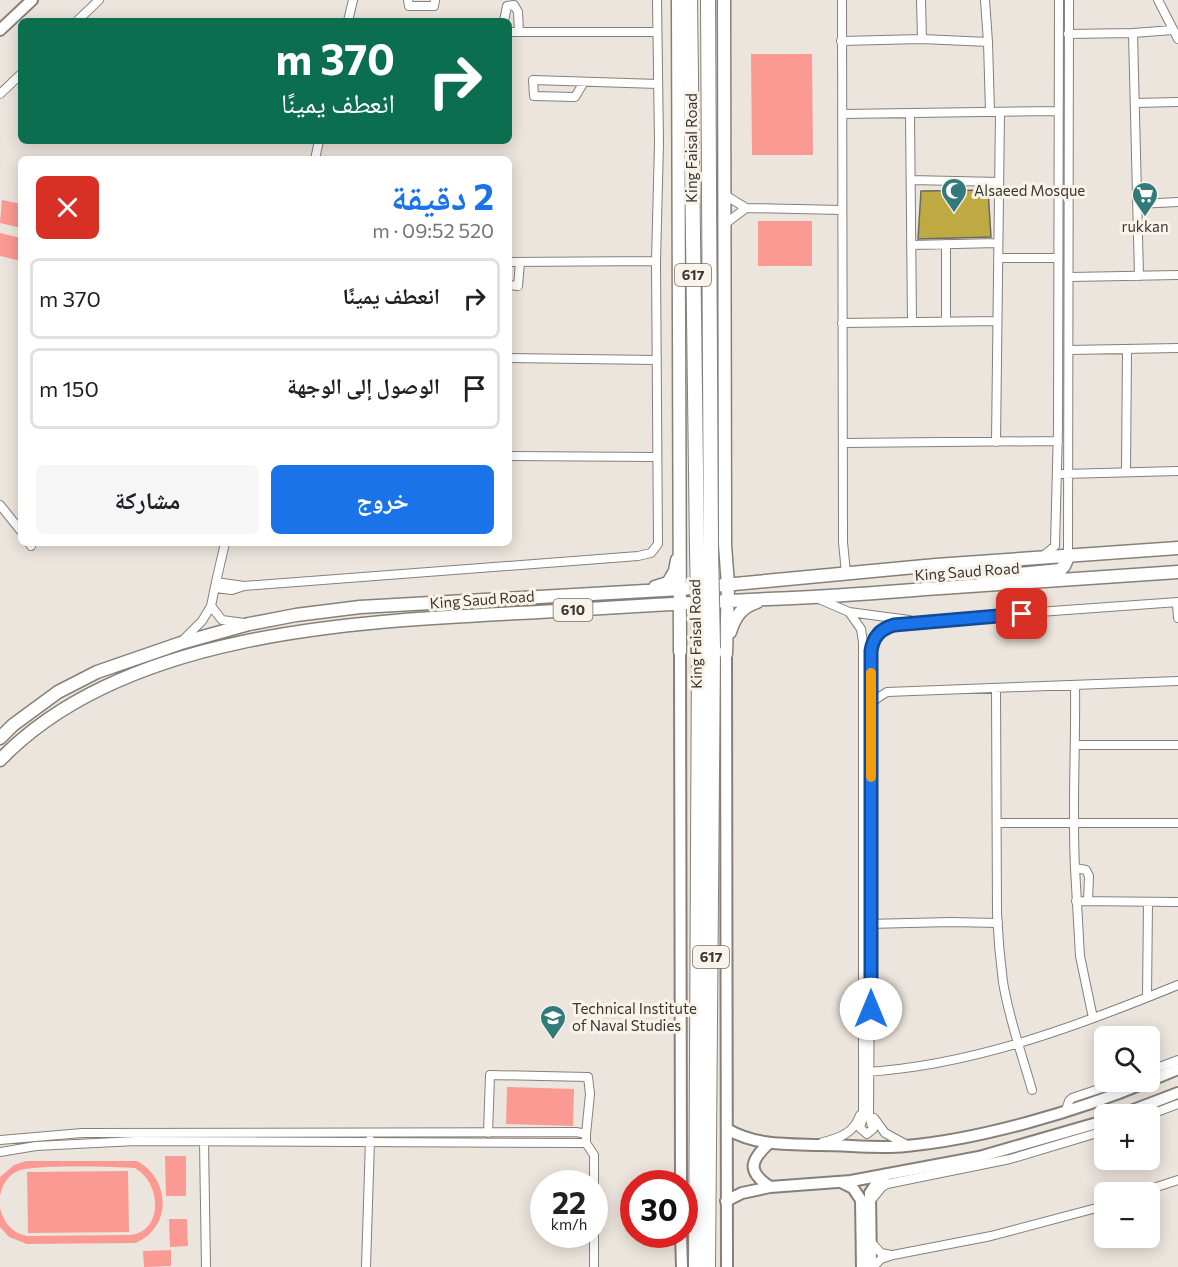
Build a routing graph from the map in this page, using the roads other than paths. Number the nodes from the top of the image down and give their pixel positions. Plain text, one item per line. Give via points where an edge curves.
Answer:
1 (32, 0) edge
2 (99, 0) edge
3 (352, 0) edge
4 (408, 0) edge
5 (435, 0) edge
6 (657, 0) edge
7 (678, 0) edge
8 (688, 0) edge
9 (708, 0) edge
10 (724, 0) edge
11 (842, 0) edge
12 (921, 0) edge
13 (985, 0) edge
14 (1059, 0) edge
15 (1069, 0) edge
16 (1158, 0) edge
17 (80, 18) edge
18 (349, 18) edge
19 (505, 18) edge
20 (0, 30) edge
21 (1173, 30) junction
22 (512, 32) edge
23 (519, 32) junction
24 (657, 32) junction
25 (1133, 33) junction
26 (1068, 34) junction
27 (922, 39) junction
28 (1178, 39) edge
29 (841, 41) junction
30 (988, 42) junction
31 (18, 77) edge
32 (584, 82) junction
33 (658, 84) junction
34 (680, 89) junction
35 (0, 94) edge
36 (1178, 102) edge
37 (1135, 103) junction
38 (1058, 111) junction
39 (990, 112) junction
40 (1000, 112) junction
41 (910, 113) junction
42 (842, 114) junction
43 (910, 180) junction
44 (999, 183) junction
45 (725, 195) junction
46 (1178, 202) edge
47 (1138, 204) junction
48 (746, 208) junction
49 (842, 210) junction
50 (725, 224) junction
51 (998, 243) junction
52 (911, 244) junction
53 (946, 244) junction
54 (998, 258) junction
55 (1058, 258) junction
56 (656, 261) junction
57 (512, 262) edge
58 (520, 262) junction
59 (1178, 275) edge
60 (1139, 276) junction
61 (1070, 277) junction
62 (512, 285) edge
63 (946, 321) junction
64 (997, 321) junction
65 (912, 322) junction
66 (842, 323) junction
67 (1178, 348) edge
68 (1069, 350) junction
69 (1128, 350) junction
70 (512, 358) edge
71 (657, 360) junction
72 (1058, 441) junction
73 (843, 442) junction
74 (996, 442) junction
75 (512, 456) edge
76 (657, 457) junction
77 (1126, 471) junction
78 (1178, 471) edge
79 (1067, 474) junction
80 (1057, 476) junction
81 (0, 505) edge
82 (18, 527) edge
83 (682, 541) junction
84 (224, 546) edge
85 (718, 547) junction
86 (1178, 548) edge
87 (1068, 557) junction
88 (727, 560) junction
89 (1036, 560) junction
90 (1178, 572) edge
91 (846, 573) junction
92 (766, 582) junction
93 (215, 585) junction
94 (728, 585) junction
95 (942, 588) junction
96 (681, 589) junction
97 (630, 592) junction
98 (815, 597) junction
99 (765, 598) junction
100 (729, 600) junction
101 (1177, 602) edge
102 (680, 603) junction
103 (211, 606) junction
104 (628, 607) junction
105 (849, 612) junction
106 (1178, 618) edge
107 (932, 620) junction
108 (249, 624) junction
109 (181, 643) junction
110 (680, 652) junction
111 (726, 654) junction
112 (871, 680) junction
113 (1178, 681) edge
114 (1076, 685) junction
115 (996, 688) junction
116 (887, 692) junction
117 (871, 706) junction
118 (0, 738) edge
119 (1076, 745) junction
120 (1178, 745) edge
121 (0, 760) edge
122 (997, 823) junction
123 (1073, 823) junction
124 (1178, 823) edge
125 (1076, 868) junction
126 (1076, 901) junction
127 (1088, 901) junction
128 (1148, 902) junction
129 (1178, 902) edge
130 (998, 923) junction
131 (867, 924) junction
132 (1178, 985) edge
133 (1147, 998) junction
134 (1094, 1018) junction
135 (1018, 1043) junction
136 (1178, 1059) edge
137 (1160, 1066) edge
138 (1178, 1069) edge
139 (866, 1072) junction
140 (1160, 1076) edge
141 (1032, 1090) dead end
142 (1094, 1091) edge
143 (1117, 1092) edge
144 (1178, 1093) edge
145 (1149, 1104) edge
146 (1178, 1104) edge
147 (866, 1109) junction
148 (1066, 1110) junction
149 (1160, 1111) edge
150 (1094, 1124) edge
151 (727, 1129) junction
152 (370, 1133) junction
153 (488, 1134) junction
154 (586, 1134) junction
155 (1094, 1134) edge
156 (0, 1140) edge
157 (204, 1142) junction
158 (586, 1143) junction
159 (369, 1144) junction
160 (768, 1144) junction
161 (813, 1145) junction
162 (908, 1146) junction
163 (0, 1152) edge
164 (681, 1170) edge
165 (887, 1175) junction
166 (1178, 1180) edge
167 (841, 1182) junction
168 (1160, 1186) edge
169 (770, 1187) junction
170 (726, 1201) junction
171 (871, 1208) junction
172 (1094, 1209) edge
173 (871, 1242) junction
174 (681, 1248) edge
175 (893, 1255) junction
176 (206, 1267) edge
177 (366, 1267) edge
178 (594, 1267) edge
179 (681, 1267) edge
180 (696, 1267) edge
181 (708, 1267) edge
182 (727, 1267) edge
183 (862, 1267) edge
184 (872, 1267) edge

1 - 20 main road
2 - 17 street
3 - 18 street
4 - 5 street via 409,6 434,6
6 - 24 street
7 - 34 main road
8 - 34 main road
8 - 180 highway, King Faisal Road / 617, bridge via 699,648
9 - 85 highway, King Faisal Road / 617
10 - 45 main road
11 - 29 street
12 - 27 street
13 - 30 street
14 - 38 street
15 - 26 street
16 - 21 street
19 - 23 street via 507,6 514,4
21 - 25 street
21 - 28 street
22 - 23 street
23 - 24 street
24 - 33 street
25 - 26 street
25 - 37 street
26 - 61 street
27 - 29 street
27 - 30 street
29 - 42 street
30 - 39 street
31 - 35 street
32 - 32 street via 533,80 534,96 575,97
32 - 33 street
33 - 56 street
34 - 83 main road
36 - 37 street
37 - 47 street
38 - 40 street
38 - 55 street
39 - 40 street
39 - 41 street
40 - 44 street
41 - 42 street
41 - 43 street
42 - 49 street
43 - 44 street
43 - 52 street
44 - 51 street
45 - 48 street
45 - 50 main road
46 - 47 street
47 - 60 street
48 - 49 street
48 - 50 street
49 - 66 street
50 - 85 main road
51 - 53 street
51 - 54 street
52 - 53 street
52 - 65 street
53 - 63 street
54 - 55 street
54 - 64 street
55 - 72 street
56 - 58 street
56 - 71 street
57 - 58 street
58 - 62 street via 518,286
59 - 60 street
60 - 61 street
61 - 68 street
63 - 64 street
63 - 65 street
64 - 74 street
65 - 66 street
66 - 73 street
67 - 69 street
68 - 69 street
68 - 79 street
69 - 77 street
70 - 71 street
71 - 76 street
72 - 74 street
72 - 80 street
73 - 74 street
73 - 91 street
75 - 76 street
76 - 93 street via 658,544 651,553 537,565
77 - 78 street
77 - 79 street
79 - 80 street
79 - 87 street
80 - 89 street via 1055,546
81 - 82 street
83 - 85 main road via 686,565 694,571 715,570 722,563
83 - 96 main road
83 - 97 main road via 668,583
84 - 93 street
85 - 88 main road
85 - 181 highway, King Faisal Road / 617, bridge via 713,648
86 - 87 main road, King Saud Road / 610
87 - 89 main road, King Saud Road / 610
87 - 95 main road via 1060,570 999,576
88 - 92 main road via 738,575
88 - 94 main road
89 - 91 main road, King Saud Road / 610
90 - 95 main road, King Saud Road / 610
91 - 92 main road, King Saud Road / 610
92 - 94 main road, King Saud Road / 610
93 - 103 street
94 - 96 main road, King Saud Road / 610
94 - 100 main road
95 - 98 main road, King Saud Road / 610
96 - 97 main road, King Saud Road / 610
96 - 102 main road
97 - 108 main road, King Saud Road / 610 via 360,607
98 - 99 main road, King Saud Road / 610
98 - 105 street
99 - 100 main road, King Saud Road / 610
99 - 111 main road via 745,606 735,618
100 - 102 main road, King Saud Road / 610
100 - 111 main road
101 - 106 street
101 - 107 street
102 - 104 main road, King Saud Road / 610
102 - 110 main road
103 - 108 street via 222,620
103 - 109 street
104 - 110 main road via 663,611 675,617
104 - 121 main road, King Saud Road / 610 via 355,624 273,635 197,654 94,690 35,727
105 - 107 street
105 - 131 street via 861,629 863,642
107 - 112 street via 880,631 872,645
108 - 109 main road, King Saud Road / 610
109 - 118 main road, King Saud Road / 610 via 76,682
110 - 111 main road via 689,630 707,625 721,632
110 - 164 main road
111 - 151 main road
112 - 116 street
112 - 117 street
113 - 114 street
114 - 115 street
114 - 119 street
115 - 116 street
115 - 122 street
116 - 117 street
117 - 131 street
119 - 120 street
119 - 123 street
122 - 123 street
122 - 130 street
123 - 124 street
123 - 125 street
125 - 126 street
125 - 127 street via 1084,869 1089,876
126 - 127 street
126 - 134 street via 1080,956
127 - 128 street
128 - 129 street
128 - 133 street
130 - 131 street
130 - 135 street via 1004,983
131 - 139 street
132 - 133 street
133 - 134 street
134 - 135 street
135 - 139 street via 914,1068
135 - 141 street
136 - 137 street
138 - 140 main road
139 - 147 street
142 - 148 street via 1072,1098
143 - 148 main road
144 - 145 main road
146 - 149 street
147 - 161 street via 844,1136
147 - 162 street via 885,1133
148 - 162 main road via 1032,1121
150 - 165 main road via 979,1157
151 - 160 main road
151 - 170 main road
152 - 153 street
152 - 156 street via 82,1133
152 - 159 street
153 - 154 street
153 - 154 street via 490,1076 588,1077
154 - 158 street
155 - 171 street via 1010,1159 887,1184 873,1197
157 - 159 street
157 - 163 street via 76,1143
157 - 176 street
158 - 159 street
158 - 178 street via 594,1155
159 - 177 street
160 - 161 main road
160 - 169 main road via 755,1158 753,1169
161 - 162 main road
165 - 167 main road
165 - 171 main road via 870,1193
166 - 168 street
167 - 169 main road
167 - 183 main road via 853,1188 861,1200
169 - 170 main road
170 - 182 main road
171 - 173 main road
172 - 175 street via 991,1236
173 - 175 street via 881,1253
173 - 184 main road
174 - 179 main road
175 - 184 street via 881,1258

